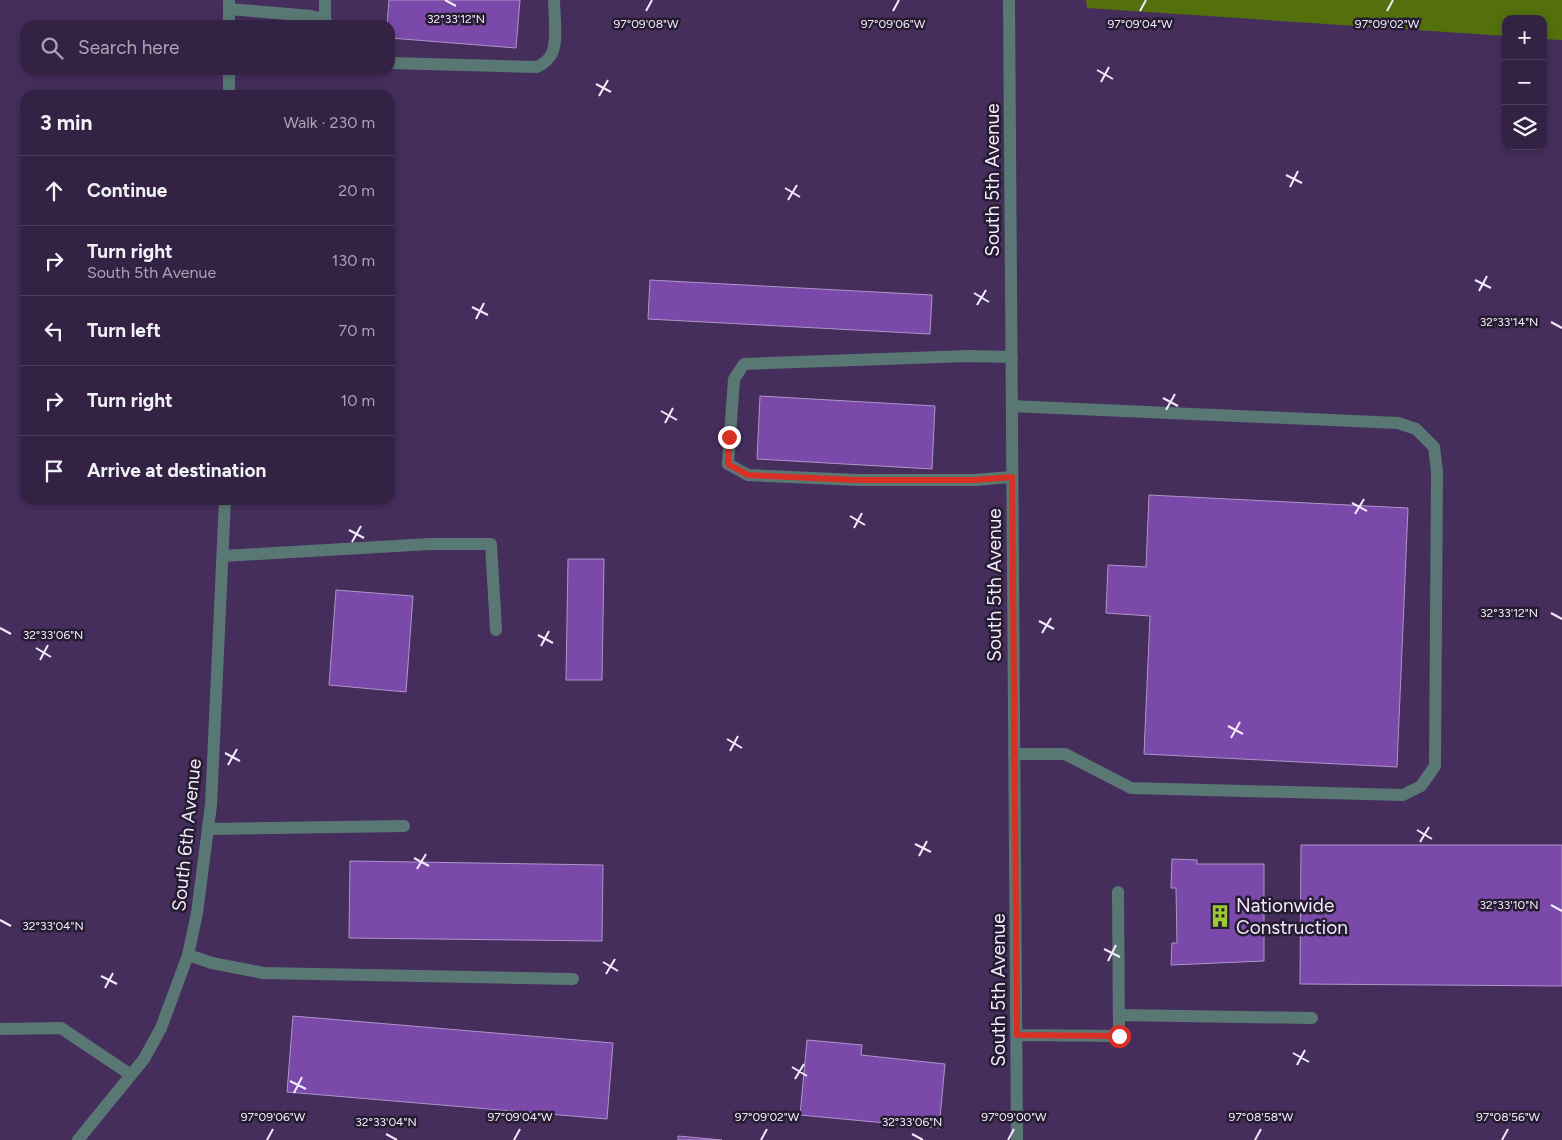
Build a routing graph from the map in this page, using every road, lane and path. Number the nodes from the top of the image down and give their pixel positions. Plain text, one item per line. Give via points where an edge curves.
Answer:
1 (325, 0) edge
2 (554, 0) edge
3 (1009, 0) edge
4 (229, 4) edge
5 (229, 20) edge
6 (321, 20) edge
7 (326, 20) edge
8 (395, 63) edge
9 (229, 75) edge
10 (229, 90) edge
11 (1012, 357) junction
12 (1012, 406) junction
13 (1012, 477) junction
14 (225, 505) edge
15 (223, 556) junction
16 (496, 630) dead end
17 (1014, 754) junction
18 (404, 826) dead end
19 (208, 829) junction
20 (1118, 892) dead end
21 (188, 955) junction
22 (574, 979) dead end
23 (1119, 1014) junction
24 (1312, 1018) dead end
25 (0, 1029) edge
26 (1017, 1035) junction
27 (131, 1075) junction
28 (78, 1140) edge
29 (1017, 1140) edge

1 - 7 street
2 - 8 street via 552,54 537,67
3 - 11 street, South 5th Avenue
4 - 5 street
4 - 6 street
9 - 10 street
11 - 12 street, South 5th Avenue
11 - 13 street via 744,364 734,379 728,464 748,475 758,476 857,480
12 - 13 street, South 5th Avenue
12 - 17 street via 1398,423 1416,428 1434,447 1437,472 1435,766 1421,786 1403,795 1131,788 1065,754
13 - 17 street, South 5th Avenue
14 - 15 street, South 6th Avenue
15 - 16 street via 430,544 491,544
15 - 19 street, South 6th Avenue
17 - 26 street, South 5th Avenue
18 - 19 street
19 - 21 street, South 6th Avenue
20 - 23 street
21 - 22 street via 263,973
21 - 27 street, South 6th Avenue via 161,1028
23 - 24 street
23 - 26 street via 1119,1036
25 - 27 street via 61,1028
26 - 29 street, South 5th Avenue
27 - 28 street, South 6th Avenue

